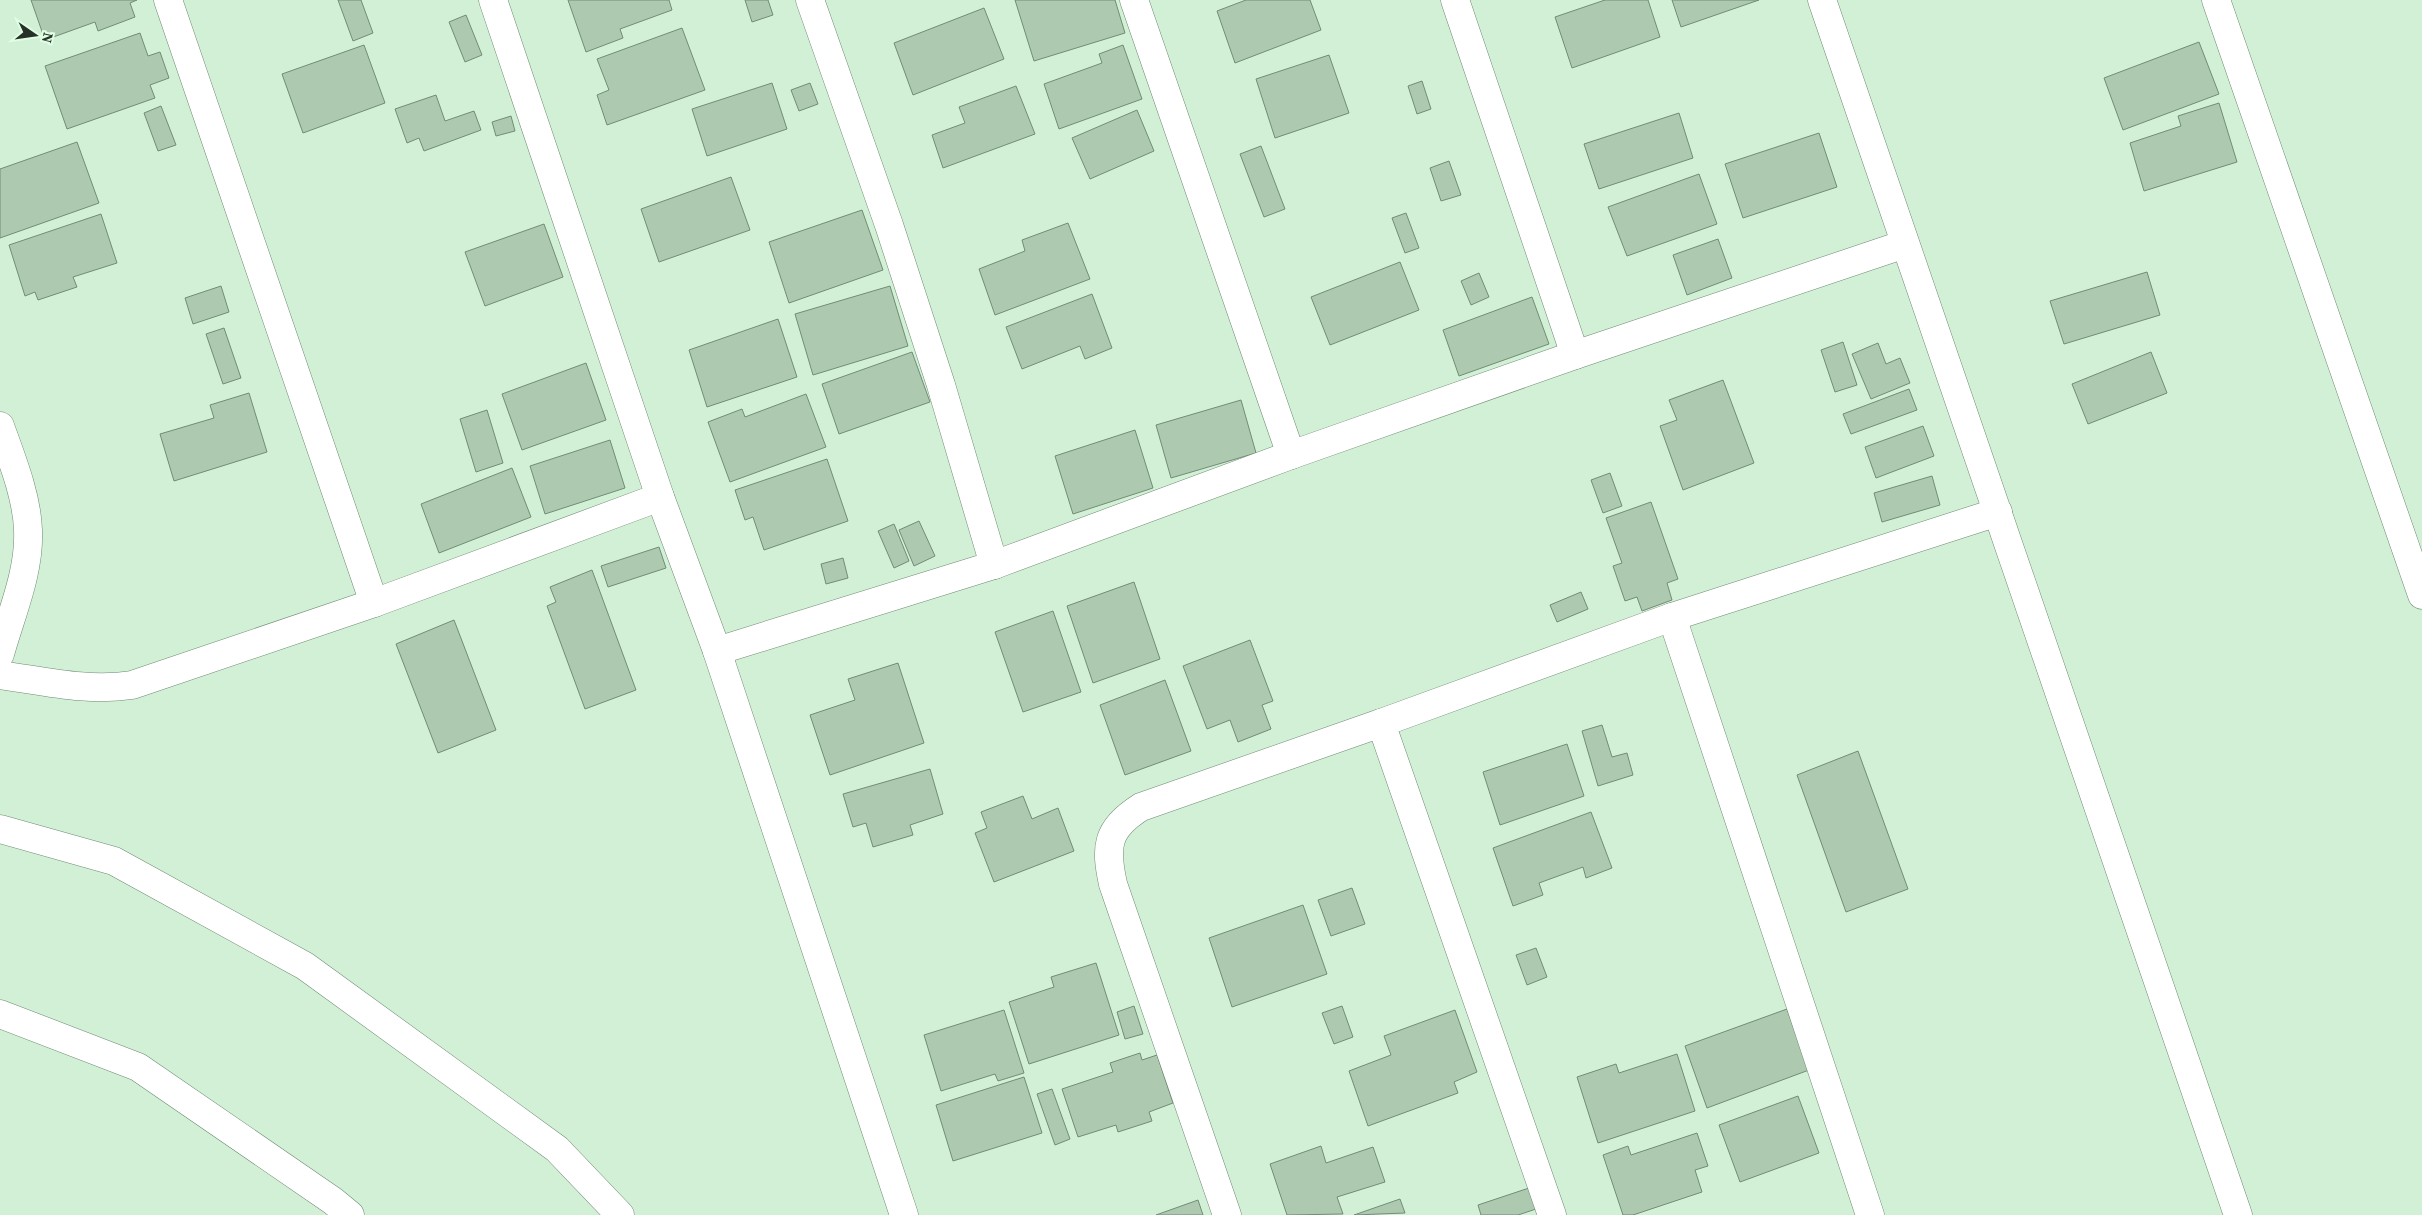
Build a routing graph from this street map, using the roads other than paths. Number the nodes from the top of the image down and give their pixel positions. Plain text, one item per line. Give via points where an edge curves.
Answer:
1 (168, 0) edge
2 (493, 0) edge
3 (810, 0) edge
4 (1134, 0) edge
5 (1455, 0) edge
6 (1822, 0) edge
7 (2216, 0) edge
8 (1905, 244) junction
9 (1575, 355) junction
10 (0, 426) edge
11 (1291, 455) junction
12 (660, 497) junction
13 (1998, 512) junction
14 (994, 565) junction
15 (2422, 595) edge
16 (374, 603) junction
17 (1672, 617) junction
18 (717, 651) junction
19 (0, 654) edge
20 (0, 674) edge
21 (1381, 723) junction
22 (0, 829) edge
23 (0, 1014) edge
24 (350, 1215) edge
25 (620, 1215) edge
26 (904, 1215) edge
27 (1227, 1215) edge
28 (1552, 1215) edge
29 (1870, 1215) edge
30 (2238, 1215) edge

1 - 16 street
2 - 12 street
3 - 14 street via 889,224
4 - 11 street
5 - 9 street
6 - 8 street
7 - 15 street
8 - 9 street
8 - 13 street
9 - 11 street
10 - 19 street via 18,476 28,529 27,560
11 - 14 street
12 - 16 street
12 - 18 street
13 - 17 street
13 - 30 street
14 - 18 street
16 - 20 street via 132,685 84,688
17 - 21 street
17 - 29 street
18 - 26 street
21 - 27 street via 1141,807 1124,818 1108,848 1114,884
21 - 28 street
22 - 25 street via 114,861 305,966 557,1149
23 - 24 street via 138,1066

